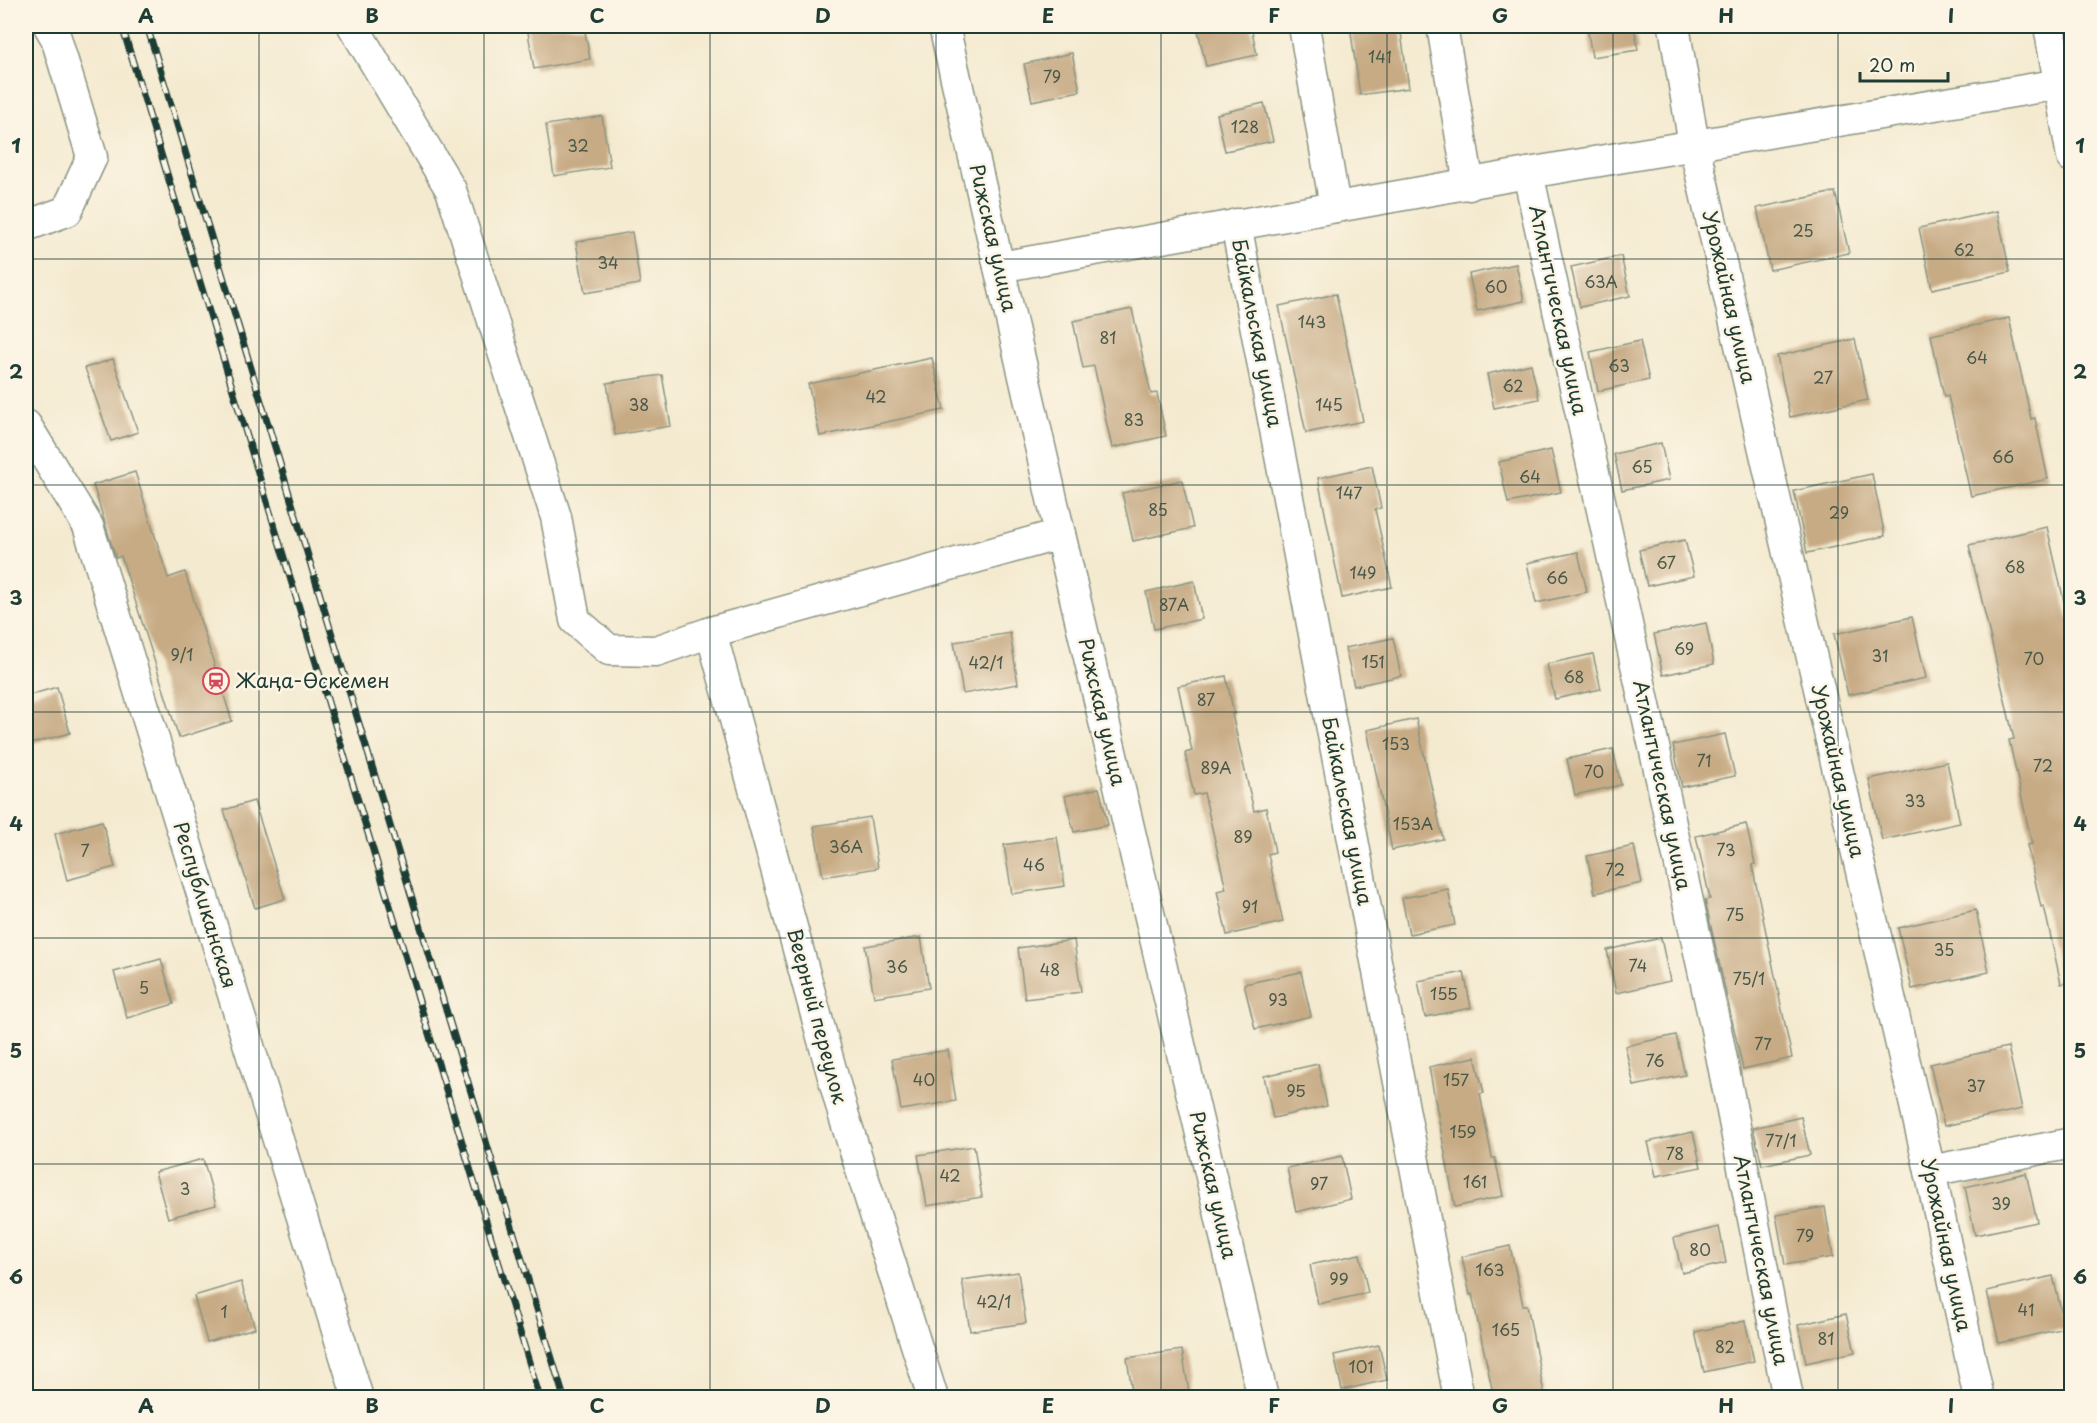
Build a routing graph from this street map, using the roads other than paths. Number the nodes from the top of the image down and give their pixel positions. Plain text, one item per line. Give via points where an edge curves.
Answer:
1 (49, 26) edge
2 (353, 26) edge
3 (944, 26) edge
4 (1304, 26) edge
5 (1442, 26) edge
6 (1674, 26) edge
7 (2049, 26) edge
8 (2066, 84) edge
9 (1694, 145) junction
10 (2072, 157) edge
11 (1528, 173) junction
12 (1469, 185) junction
13 (1335, 207) junction
14 (1236, 224) junction
15 (26, 226) edge
16 (999, 267) junction
17 (26, 425) edge
18 (1060, 534) junction
19 (711, 632) junction
20 (2072, 1143) edge
21 (1929, 1171) junction
22 (358, 1398) edge
23 (933, 1398) edge
24 (1263, 1398) edge
25 (1459, 1398) edge
26 (1788, 1398) edge
27 (1979, 1398) edge

1 - 15 street via 92,157 67,211
2 - 19 street via 451,190 556,518 575,620 609,650 656,651
3 - 16 street, Рижская улица
4 - 13 street
5 - 12 street
6 - 9 street
7 - 8 street
8 - 9 street
8 - 10 street
9 - 11 street
9 - 21 street, Урожайная улица
11 - 12 street
11 - 26 street, Атлантическая улица via 1716,1029
12 - 13 street
13 - 14 street
14 - 16 street
14 - 25 street, Байкальская улица
16 - 18 street, Рижская улица
17 - 22 street, Республиканская via 88,526
18 - 19 street
18 - 24 street, Рижская улица
19 - 23 street, Веерный переулок via 843,1113
20 - 21 street
21 - 27 street, Урожайная улица

